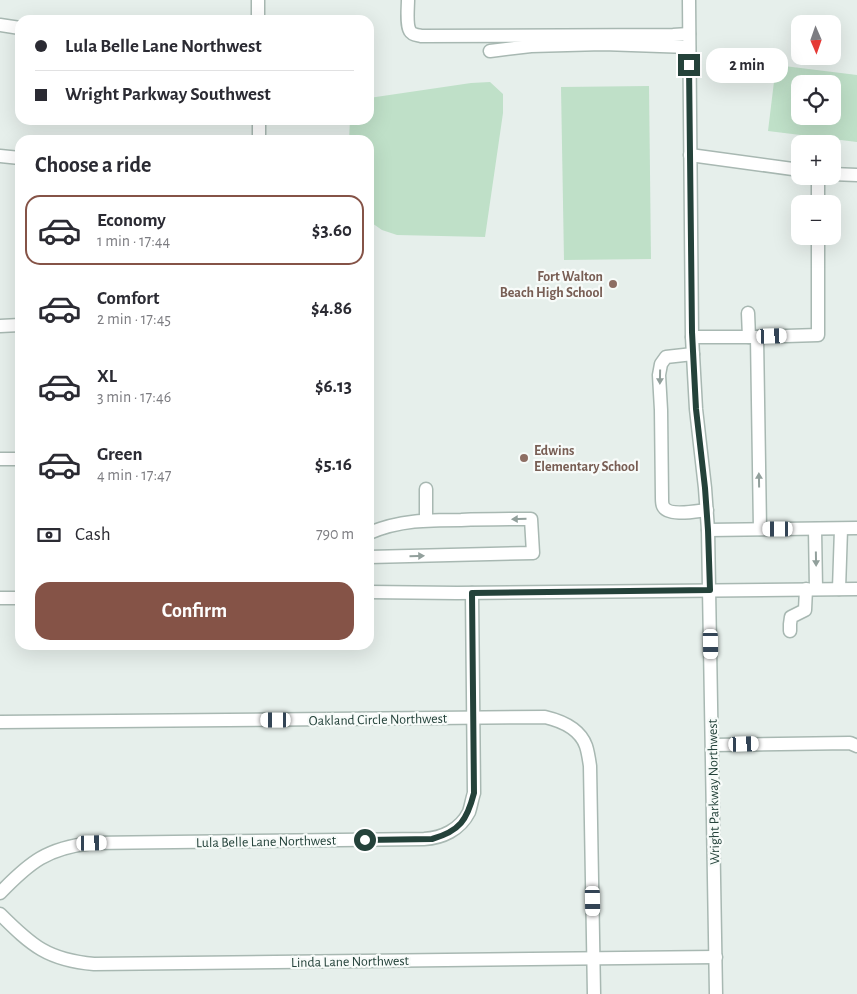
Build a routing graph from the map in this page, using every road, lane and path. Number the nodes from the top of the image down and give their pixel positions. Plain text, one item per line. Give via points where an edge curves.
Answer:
1 (258, 0) edge
2 (408, 0) edge
3 (689, 0) edge
4 (258, 15) edge
5 (0, 25) edge
6 (15, 27) edge
7 (689, 34) junction
8 (689, 47) junction
9 (490, 51) dead end
10 (690, 155) junction
11 (0, 156) edge
12 (15, 158) edge
13 (791, 169) edge
14 (841, 174) edge
15 (857, 175) edge
16 (818, 245) edge
17 (748, 313) dead end
18 (15, 325) edge
19 (0, 326) edge
20 (692, 337) junction
21 (753, 337) junction
22 (693, 354) junction
23 (0, 459) edge
24 (15, 459) edge
25 (426, 489) dead end
26 (707, 510) junction
27 (426, 520) junction
28 (841, 528) junction
29 (857, 528) edge
30 (760, 529) junction
31 (815, 529) junction
32 (708, 530) junction
33 (374, 531) edge
34 (374, 557) edge
35 (857, 588) edge
36 (811, 589) junction
37 (839, 589) junction
38 (710, 590) junction
39 (374, 592) edge
40 (472, 593) junction
41 (0, 598) edge
42 (15, 598) edge
43 (790, 631) dead end
44 (474, 718) junction
45 (0, 722) edge
46 (713, 745) junction
47 (857, 746) edge
48 (0, 893) edge
49 (0, 914) edge
50 (716, 958) junction
51 (594, 959) junction
52 (594, 994) edge
53 (716, 994) edge

1 - 4 street
2 - 7 street via 410,31 421,36
3 - 7 street, Wright Parkway Northwest
5 - 6 street
7 - 8 street, Wright Parkway Northwest
8 - 9 street via 549,45
8 - 10 street, Wright Parkway Northwest
10 - 13 street
10 - 20 street, Wright Parkway Northwest
11 - 12 street
14 - 15 street
16 - 21 street via 818,334
17 - 21 street
18 - 19 street
20 - 21 street
20 - 22 street, Wright Parkway Northwest
30 -> 21 street
22 - 26 street, Wright Parkway Northwest
22 -> 26 street via 666,357 661,364 662,498 667,511
23 - 24 street
25 - 27 street
26 - 32 street, Wright Parkway Northwest
27 - 33 street
34 -> 27 street via 532,554 531,519
28 - 29 street
28 - 31 street
28 - 37 street
30 - 31 street
30 - 32 street
31 -> 36 street
32 - 38 street, Wright Parkway Northwest
35 - 37 street
36 - 37 street
36 - 38 street
36 - 43 street via 805,610 792,617
38 - 40 street
38 - 46 street, Wright Parkway Northwest
39 - 40 street
40 - 44 street, Lula Belle Lane Northwest
41 - 42 street
44 - 45 street, Oakland Circle Northwest
44 - 48 street, Lula Belle Lane Northwest via 474,793 464,820 442,836 424,840 73,845 43,856
44 - 51 street, Oakland Circle Northwest via 556,719 570,726 586,745 590,766
46 - 47 street via 850,743
46 - 50 street, Wright Parkway Northwest
49 - 51 street, Linda Lane Northwest via 42,951 81,963
50 - 51 street, Linda Lane Northwest
50 - 53 street, Wright Parkway Northwest
51 - 52 street, Oakland Circle Northwest

